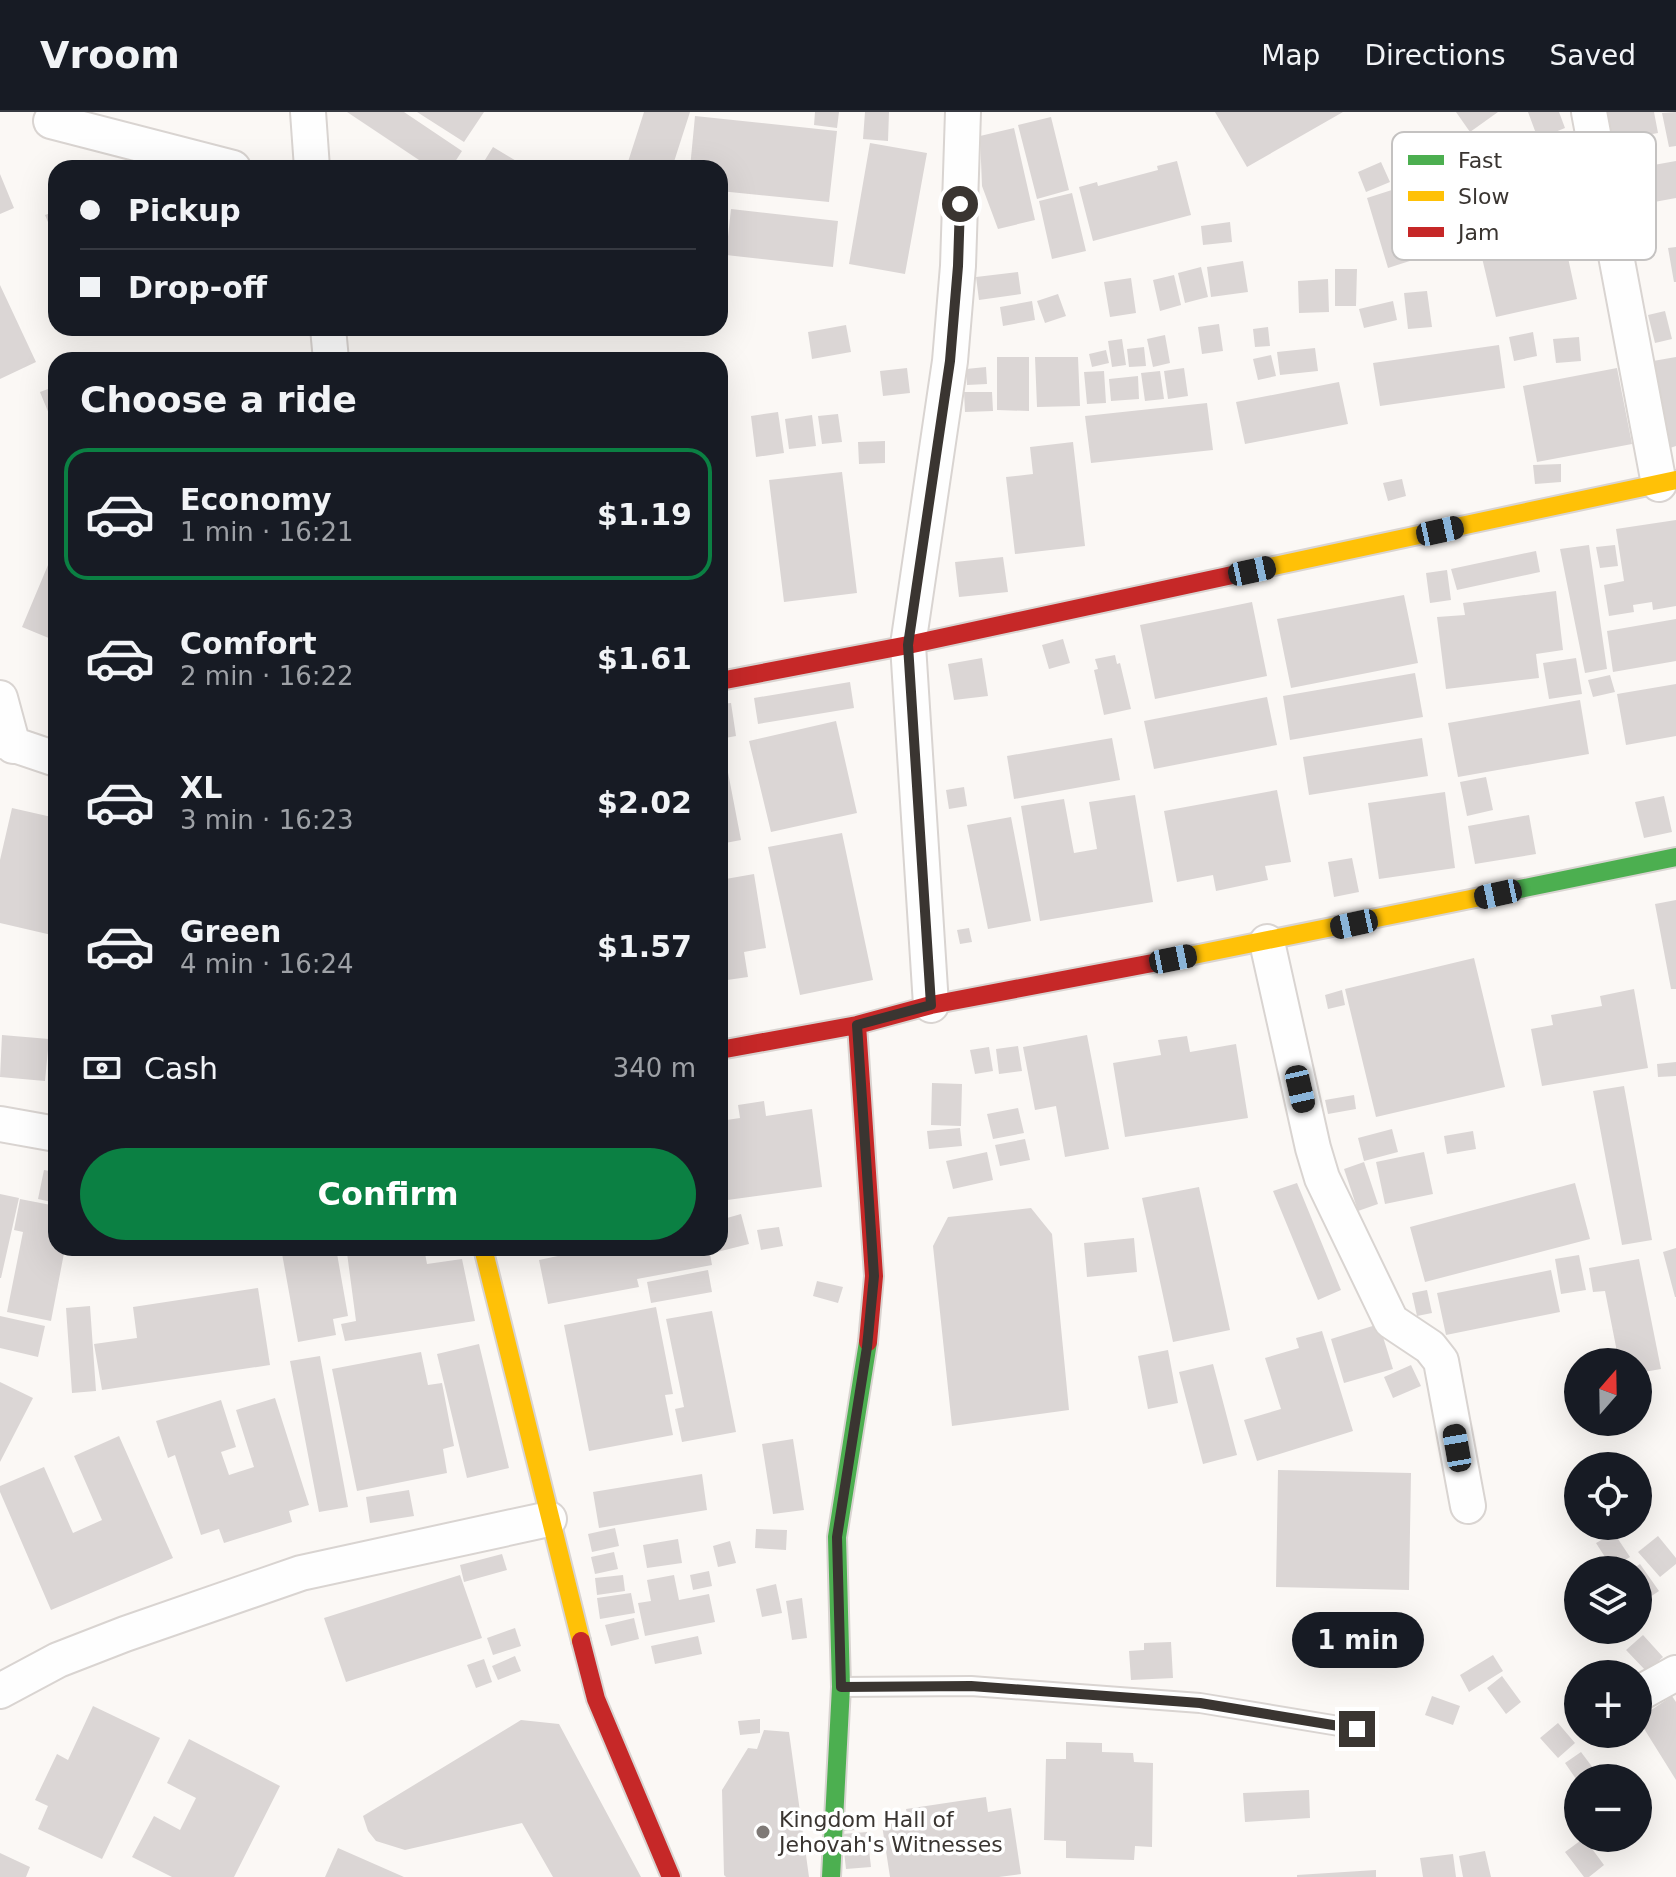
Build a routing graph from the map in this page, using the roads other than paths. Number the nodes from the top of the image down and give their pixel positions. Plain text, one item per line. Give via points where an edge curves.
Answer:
1 (308, 112) edge
2 (963, 112) edge
3 (1589, 112) edge
4 (51, 121) dead end
5 (1593, 132) edge
6 (202, 160) edge
7 (311, 160) edge
8 (1621, 260) edge
9 (1668, 482) edge
10 (908, 645) junction
11 (728, 679) edge
12 (0, 698) edge
13 (7, 743) edge
14 (48, 756) edge
15 (1676, 857) edge
16 (1267, 942) junction
17 (931, 1005) junction
18 (857, 1025) junction
19 (728, 1049) edge
20 (0, 1124) edge
21 (48, 1133) edge
22 (485, 1256) edge
23 (1468, 1506) dead end
24 (549, 1519) junction
25 (1676, 1673) edge
26 (1652, 1686) edge
27 (841, 1687) junction
28 (0, 1691) edge
29 (1357, 1729) dead end
30 (671, 1877) edge
31 (831, 1877) edge

1 - 7 street
2 - 10 street via 950,361
3 - 5 street
4 - 6 street
8 - 9 street
9 - 10 street
10 - 11 street
10 - 17 street
12 - 13 street
13 - 14 street
15 - 16 street
16 - 17 street
16 - 23 street via 1322,1178 1391,1321 1430,1347 1441,1361
17 - 18 street
18 - 19 street
18 - 27 street via 874,1276 837,1537
20 - 21 street
22 - 24 street
24 - 28 street via 301,1573 111,1639
24 - 30 street via 596,1699
25 - 26 street
27 - 29 lane via 971,1686 1200,1703
27 - 31 street

